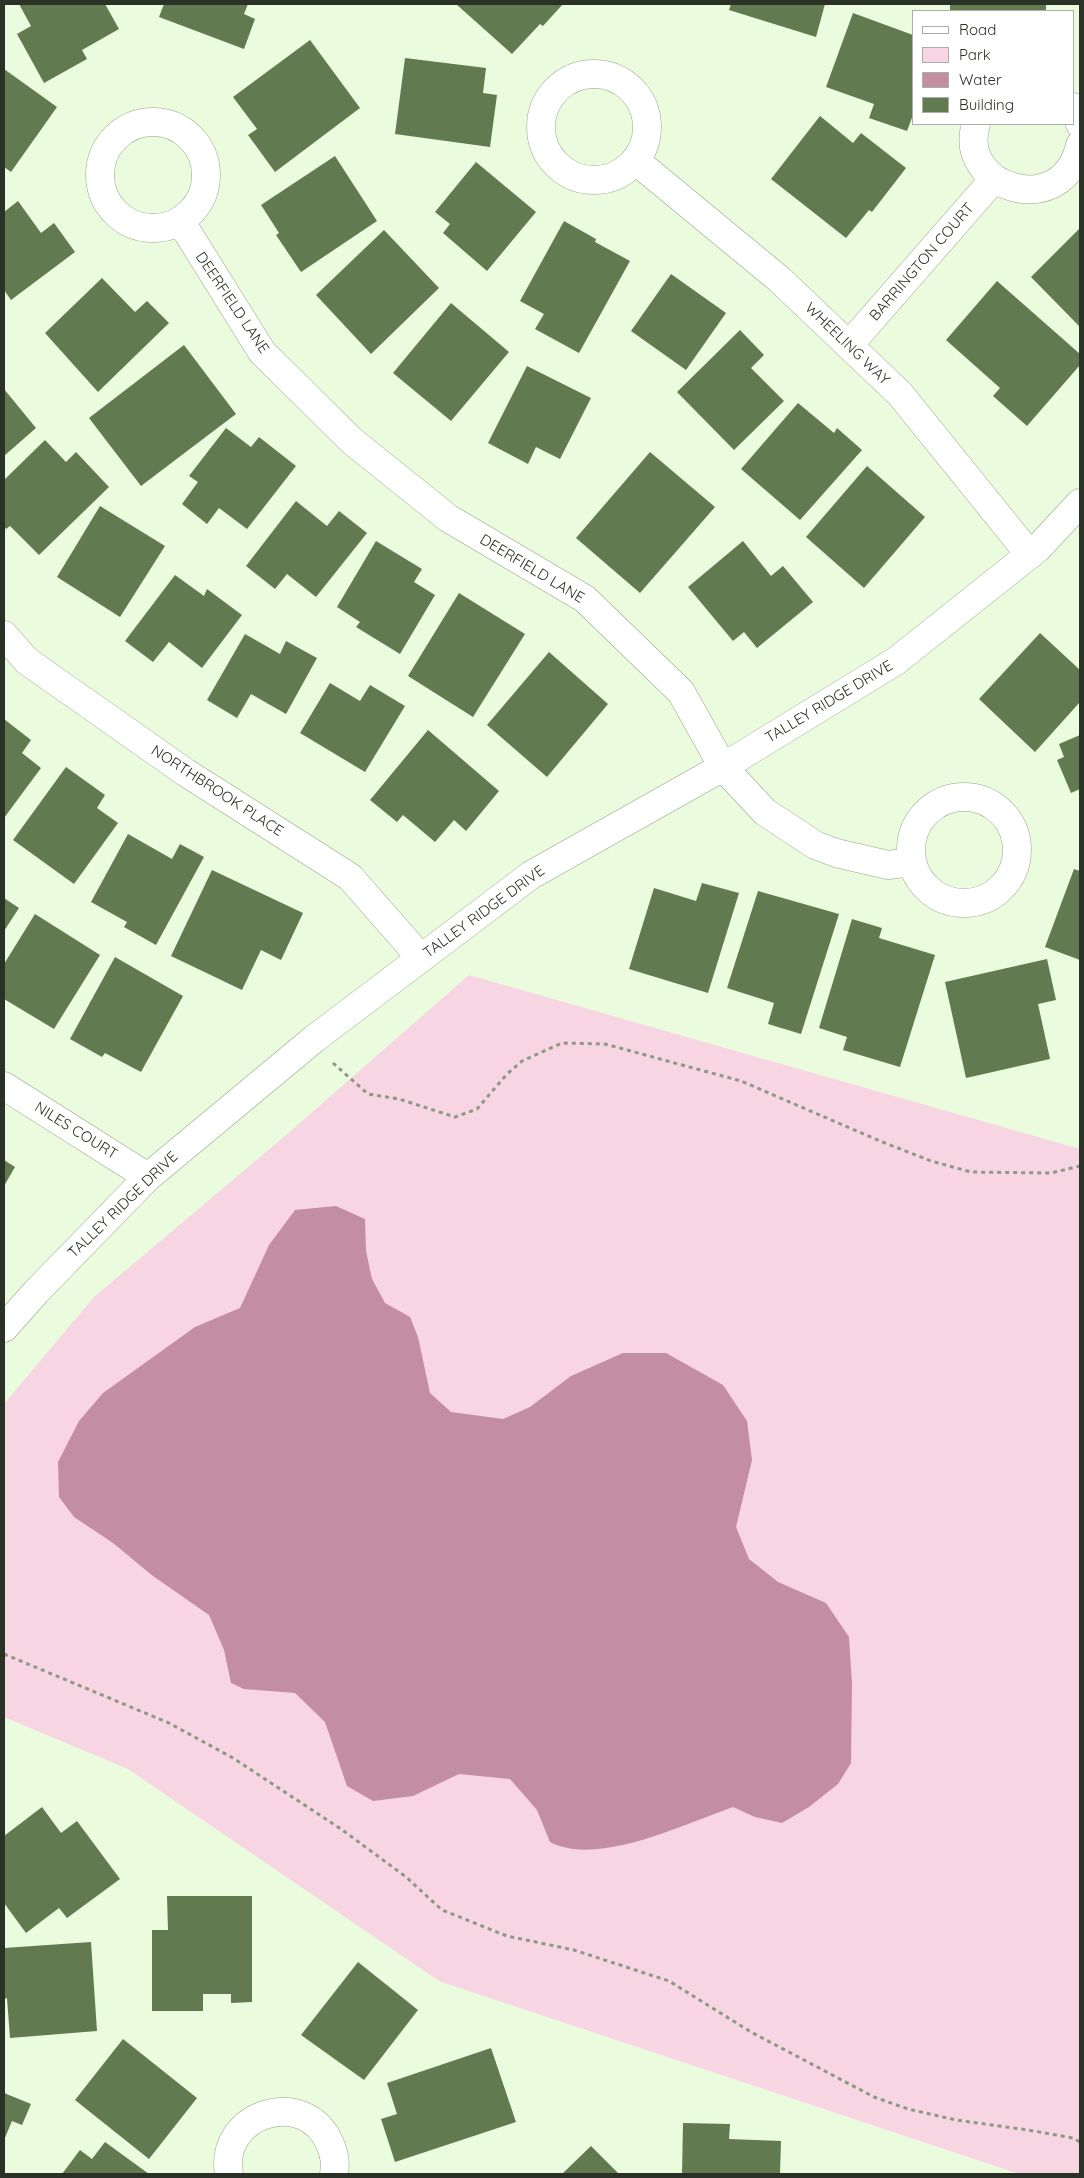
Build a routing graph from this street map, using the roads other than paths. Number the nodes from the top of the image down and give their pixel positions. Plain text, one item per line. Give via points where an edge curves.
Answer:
1 (1074, 109) edge
2 (1080, 124) edge
3 (976, 125) edge
4 (1080, 145) edge
5 (636, 161) dead end
6 (994, 179) junction
7 (180, 222) dead end
8 (849, 345) junction
9 (1080, 503) edge
10 (1030, 554) junction
11 (4, 635) edge
12 (723, 767) junction
13 (912, 862) dead end
14 (421, 958) junction
15 (4, 1086) edge
16 (148, 1177) junction
17 (4, 1328) edge
18 (229, 2174) edge
19 (334, 2174) edge

1 - 2 street
3 - 6 street via 975,148 982,165
4 - 6 street via 1070,170 1042,188 1025,191
5 - 8 street, WHEELING WAY via 779,279
6 - 8 street, BARRINGTON COURT
7 - 12 street, DEERFIELD LANE via 262,352 352,442 448,518 585,599 681,692
8 - 10 street, WHEELING WAY via 900,394
9 - 10 street, TALLEY RIDGE DRIVE
10 - 12 street, TALLEY RIDGE DRIVE via 896,661
11 - 14 street, NORTHBROOK PLACE via 27,661 185,772 350,876
12 - 13 street, DEERFIELD LANE via 765,812 814,845 888,865
12 - 14 street, TALLEY RIDGE DRIVE via 531,875
14 - 16 street, TALLEY RIDGE DRIVE via 314,1039
15 - 16 street, NILES COURT
16 - 17 street, TALLEY RIDGE DRIVE
18 - 19 street via 230,2149 238,2133 250,2121 283,2111 300,2114 315,2123 327,2137 334,2153

